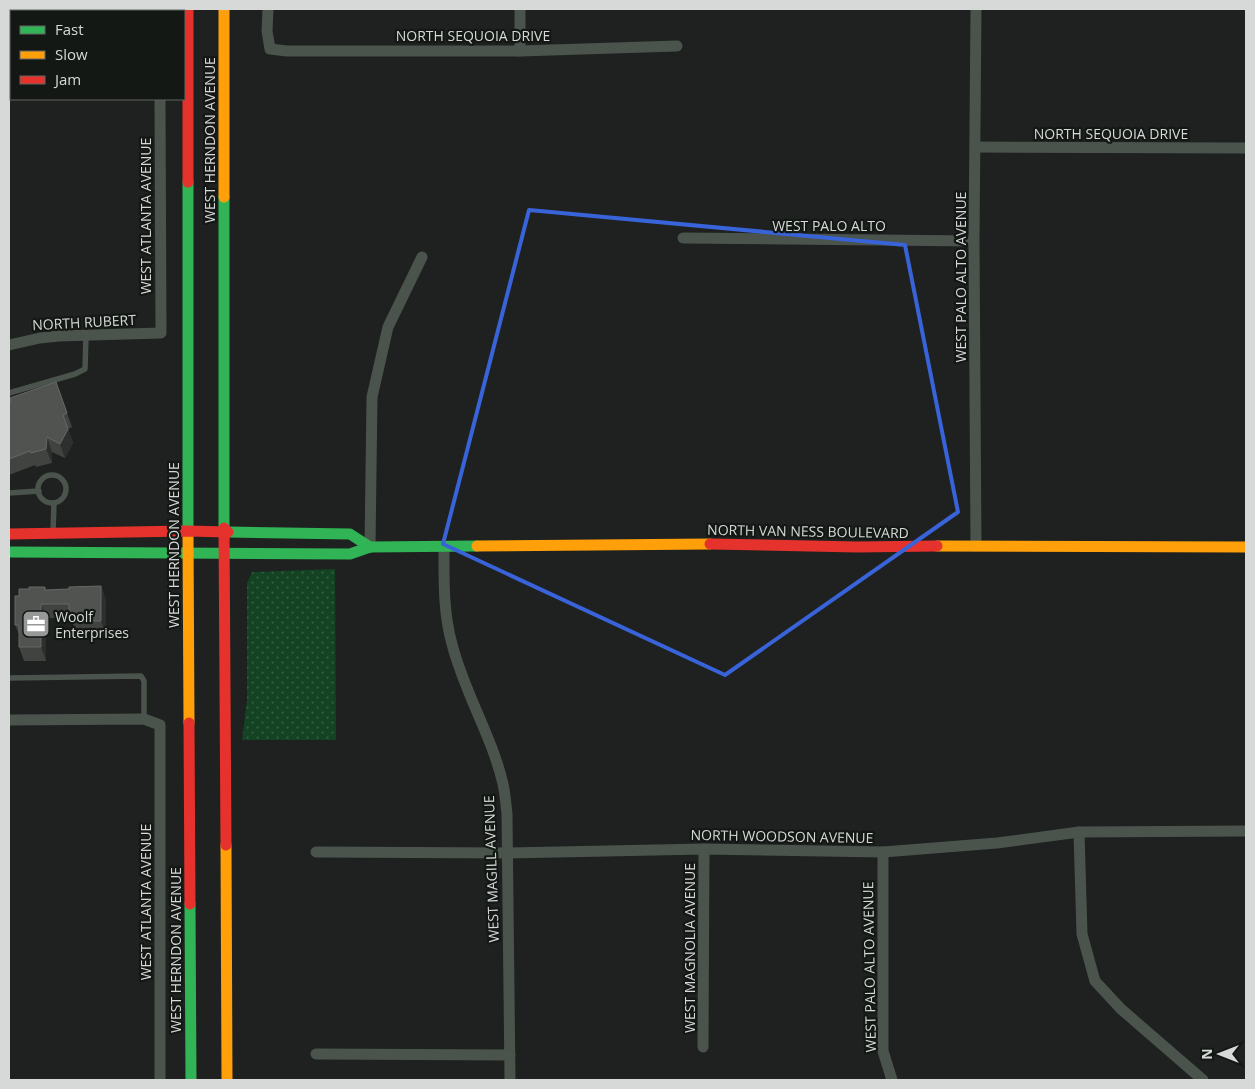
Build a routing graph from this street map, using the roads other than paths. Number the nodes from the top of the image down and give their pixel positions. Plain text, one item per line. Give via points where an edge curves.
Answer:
1 (188, 9) edge
2 (224, 9) edge
3 (268, 9) edge
4 (520, 9) edge
5 (976, 9) edge
6 (677, 46) dead end
7 (520, 51) junction
8 (160, 100) edge
9 (976, 147) junction
10 (1246, 148) edge
11 (683, 238) dead end
12 (974, 241) junction
13 (422, 257) dead end
14 (161, 333) joint
15 (86, 336) junction
16 (9, 346) edge
17 (9, 393) edge
18 (39, 491) junction
19 (9, 493) edge
20 (54, 503) junction
21 (188, 531) junction
22 (53, 532) junction
23 (224, 532) junction
24 (9, 534) edge
25 (370, 546) junction
26 (444, 546) junction
27 (976, 546) junction
28 (1246, 547) edge
29 (9, 552) edge
30 (188, 552) junction
31 (225, 554) junction
32 (9, 678) edge
33 (144, 719) junction
34 (9, 720) edge
35 (1246, 831) edge
36 (1079, 832) junction
37 (704, 849) junction
38 (316, 852) dead end
39 (883, 852) junction
40 (508, 853) junction
41 (703, 1047) dead end
42 (316, 1054) dead end
43 (510, 1055) junction
44 (160, 1080) edge
45 (191, 1080) edge
46 (227, 1080) edge
47 (510, 1080) edge
48 (892, 1080) edge
49 (1203, 1080) edge

1 - 21 main road, WEST HERNDON AVENUE
2 - 23 main road, WEST HERNDON AVENUE
3 - 7 street, NORTH SEQUOIA DRIVE via 270,49
4 - 7 street
5 - 9 street, WEST PALO ALTO AVENUE
6 - 7 street, NORTH SEQUOIA DRIVE
8 - 14 street, WEST ATLANTA AVENUE
9 - 10 street, NORTH SEQUOIA DRIVE
9 - 12 street, WEST PALO ALTO AVENUE
11 - 12 street, WEST PALO ALTO
12 - 27 street, WEST PALO ALTO AVENUE
13 - 25 street via 388,327 372,397
14 - 15 street, NORTH RUBERT
15 - 16 street, NORTH RUBERT via 40,338
15 - 17 lane via 85,369
18 - 19 lane
18 - 20 lane via 46,502
18 - 20 lane via 44,479 53,476 61,479 66,487 65,496
20 - 22 lane
21 - 22 main road, NORTH VAN NESS BOULEVARD
21 - 23 main road, NORTH VAN NESS BOULEVARD
21 - 30 main road, WEST HERNDON AVENUE
22 - 24 main road, NORTH VAN NESS BOULEVARD
23 - 25 main road, NORTH VAN NESS BOULEVARD via 350,534
23 - 31 main road, WEST HERNDON AVENUE
25 - 26 main road, NORTH VAN NESS BOULEVARD
25 - 31 main road, NORTH VAN NESS BOULEVARD via 350,554
26 - 27 main road, NORTH VAN NESS BOULEVARD
26 - 40 street, WEST MAGILL AVENUE via 447,623 461,672 503,784
27 - 28 main road, NORTH VAN NESS BOULEVARD
29 - 30 main road, NORTH VAN NESS BOULEVARD
30 - 31 main road, NORTH VAN NESS BOULEVARD
30 - 45 main road, WEST HERNDON AVENUE
31 - 46 main road, WEST HERNDON AVENUE
32 - 33 lane via 141,676 144,681
33 - 34 street
33 - 44 street, WEST ATLANTA AVENUE via 160,725
35 - 36 street, NORTH WOODSON AVENUE
36 - 39 street, NORTH WOODSON AVENUE via 997,843
36 - 49 street via 1082,934 1095,981 1121,1009
37 - 39 street, NORTH WOODSON AVENUE
37 - 40 street, NORTH WOODSON AVENUE
37 - 41 street, WEST MAGNOLIA AVENUE
38 - 40 street, NORTH WOODSON AVENUE
39 - 48 street, WEST PALO ALTO AVENUE via 883,1051
40 - 43 street, WEST MAGILL AVENUE
42 - 43 street
43 - 47 street, WEST MAGILL AVENUE

